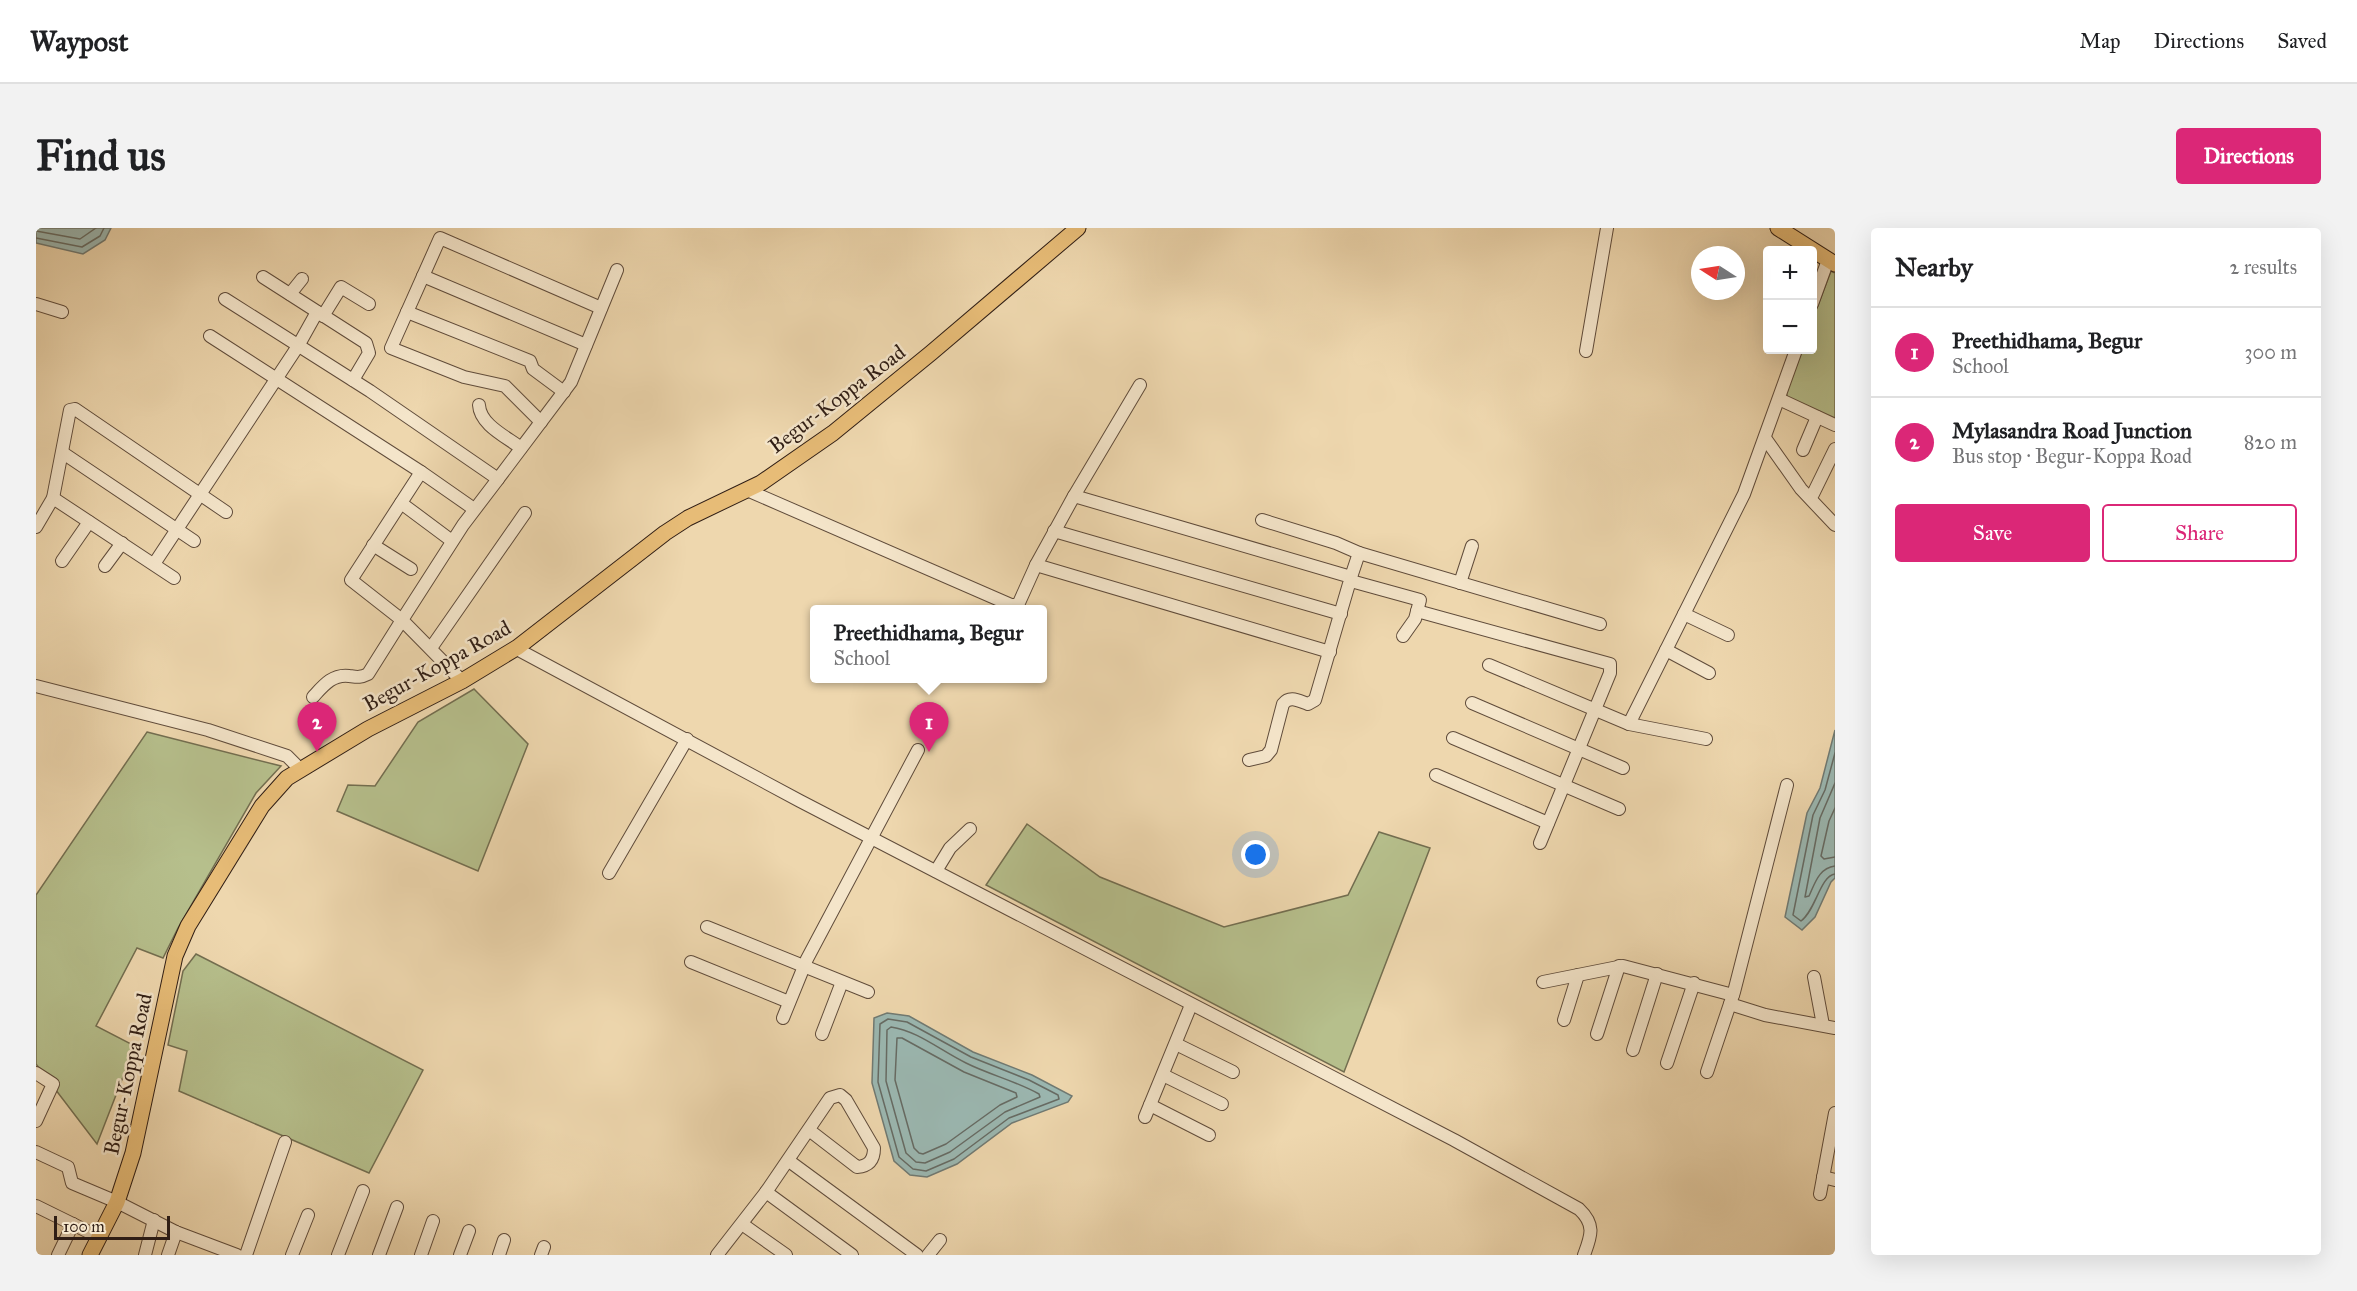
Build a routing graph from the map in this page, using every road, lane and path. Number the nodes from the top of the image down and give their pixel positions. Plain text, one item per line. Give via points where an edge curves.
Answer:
1 (1078, 228) edge
2 (1607, 228) edge
3 (1778, 228) edge
4 (1833, 261) edge
5 (617, 270) dead end
6 (423, 276) junction
7 (263, 277) dead end
8 (302, 279) dead end
9 (290, 294) junction
10 (225, 299) dead end
11 (1814, 300) edge
12 (36, 304) edge
13 (369, 304) dead end
14 (601, 308) junction
15 (62, 312) dead end
16 (407, 312) junction
17 (320, 314) junction
18 (210, 336) dead end
19 (298, 345) junction
20 (586, 345) junction
21 (1586, 351) dead end
22 (1795, 354) edge
23 (276, 379) junction
24 (353, 380) junction
25 (1140, 385) dead end
26 (564, 392) junction
27 (1779, 399) junction
28 (479, 405) dead end
29 (1817, 417) junction
30 (541, 422) junction
31 (1835, 425) edge
32 (1765, 438) junction
33 (521, 448) junction
34 (1835, 449) edge
35 (1803, 450) dead end
36 (63, 453) junction
37 (422, 472) junction
38 (498, 478) junction
39 (747, 490) junction
40 (200, 494) junction
41 (1813, 494) dead end
42 (1074, 496) junction
43 (53, 498) junction
44 (401, 503) junction
45 (474, 509) junction
46 (226, 512) dead end
47 (525, 513) dead end
48 (1262, 520) dead end
49 (89, 522) junction
50 (1835, 525) edge
51 (36, 527) edge
52 (177, 529) junction
53 (1054, 531) junction
54 (194, 541) dead end
55 (452, 541) junction
56 (122, 543) junction
57 (373, 545) junction
58 (1472, 546) dead end
59 (1359, 553) junction
60 (62, 561) dead end
61 (154, 564) junction
62 (1036, 565) junction
63 (105, 566) dead end
64 (411, 569) dead end
65 (174, 578) dead end
66 (1351, 579) junction
67 (1460, 583) junction
68 (1417, 611) junction
69 (1341, 614) junction
70 (1684, 614) junction
71 (402, 620) junction
72 (1600, 624) dead end
73 (1728, 635) dead end
74 (1403, 636) dead end
75 (431, 648) junction
76 (515, 648) junction
77 (1666, 650) junction
78 (1330, 652) junction
79 (1489, 665) dead end
80 (1709, 673) dead end
81 (462, 681) junction
82 (36, 686) edge
83 (313, 697) dead end
84 (1472, 703) dead end
85 (1595, 710) junction
86 (1629, 724) junction
87 (1453, 738) dead end
88 (687, 739) junction
89 (1706, 739) dead end
90 (1578, 749) junction
91 (918, 750) dead end
92 (1249, 760) dead end
93 (1623, 768) dead end
94 (300, 769) junction
95 (1436, 775) dead end
96 (1564, 785) junction
97 (1787, 785) dead end
98 (1618, 809) dead end
99 (1548, 823) junction
100 (970, 829) dead end
101 (873, 838) junction
102 (1540, 843) dead end
103 (936, 871) junction
104 (609, 873) dead end
105 (707, 927) dead end
106 (691, 962) dead end
107 (803, 966) junction
108 (1619, 966) junction
109 (1657, 974) junction
110 (1578, 975) junction
111 (1814, 977) dead end
112 (842, 982) junction
113 (1543, 982) dead end
114 (1694, 983) junction
115 (868, 992) dead end
116 (1731, 1000) junction
117 (789, 1002) junction
118 (1191, 1005) junction
119 (783, 1018) dead end
120 (1564, 1020) dead end
121 (1829, 1026) edge
122 (822, 1034) dead end
123 (1597, 1034) dead end
124 (1176, 1044) junction
125 (1633, 1050) dead end
126 (1667, 1062) dead end
127 (36, 1072) edge
128 (1233, 1072) dead end
129 (1707, 1072) dead end
130 (1163, 1075) junction
131 (1221, 1104) dead end
132 (1835, 1113) edge
133 (37, 1114) edge
134 (809, 1130) junction
135 (1209, 1136) dead end
136 (285, 1142) dead end
137 (1832, 1144) edge
138 (36, 1152) edge
139 (789, 1161) junction
140 (1829, 1179) edge
141 (363, 1191) dead end
142 (766, 1192) junction
143 (1820, 1194) dead end
144 (117, 1202) junction
145 (397, 1206) dead end
146 (38, 1211) edge
147 (308, 1215) dead end
148 (154, 1220) junction
149 (433, 1221) dead end
150 (73, 1224) junction
151 (742, 1224) junction
152 (469, 1231) dead end
153 (176, 1232) junction
154 (99, 1237) junction
155 (504, 1240) dead end
156 (940, 1240) dead end
157 (719, 1254) edge
158 (58, 1255) edge
159 (90, 1255) edge
160 (145, 1255) edge
161 (168, 1255) edge
162 (237, 1255) edge
163 (246, 1255) edge
164 (292, 1255) edge
165 (338, 1255) edge
166 (379, 1255) edge
167 (421, 1255) edge
168 (460, 1255) edge
169 (499, 1255) edge
170 (786, 1255) edge
171 (852, 1255) edge
172 (917, 1255) edge
173 (928, 1255) edge
174 (1584, 1255) edge

1 - 39 main road, Begur-Koppa Road via 833,433
2 - 21 street
3 - 4 main road
4 - 11 street
5 - 14 street
6 - 14 street via 440,238
6 - 16 street
6 - 20 street
7 - 9 street
8 - 9 street
9 - 17 street
10 - 19 street
12 - 15 street
13 - 17 street via 341,287
14 - 20 street
16 - 26 street via 530,361 533,369
16 - 30 street via 391,348 464,377 505,386
17 - 19 street
17 - 24 street via 369,348
18 - 23 street
19 - 23 street
19 - 24 street
20 - 26 street
22 - 27 street
23 - 37 street
23 - 40 street
24 - 38 street
25 - 42 street
26 - 30 street
27 - 29 street
27 - 32 street
28 - 33 street via 486,422
29 - 31 street
29 - 35 street
30 - 33 street
32 - 50 street via 1801,489
32 - 70 street via 1744,494
33 - 38 street
34 - 41 street
36 - 40 street via 70,410 75,409
36 - 43 street
36 - 52 street
37 - 44 street
37 - 45 street
38 - 45 street
39 - 62 street via 1011,605 1020,603
39 - 76 main road, Begur-Koppa Road via 665,532
40 - 46 street
40 - 52 street
42 - 53 street
42 - 66 street
43 - 49 street
43 - 51 street
44 - 55 street
44 - 57 street
45 - 55 street
47 - 75 street
48 - 59 street
49 - 56 street
49 - 60 street
52 - 54 street
52 - 61 street
53 - 62 street
53 - 69 street
55 - 71 street
56 - 61 street
56 - 63 street
57 - 64 street
57 - 71 street via 351,580
58 - 67 street
59 - 66 street
59 - 67 street
61 - 65 street
62 - 78 street
66 - 68 street via 1420,600
66 - 69 street
67 - 72 street
68 - 74 street
68 - 85 street via 1610,664
69 - 78 street
70 - 73 street
70 - 77 street
71 - 75 street
71 - 83 street via 368,674 360,678 335,677
75 - 81 street
76 - 81 main road, Begur-Koppa Road
76 - 88 street
77 - 80 street
77 - 86 street
78 - 92 street via 1315,700 1308,704 1286,701 1271,750 1266,756
79 - 85 street
81 - 94 main road, Begur-Koppa Road
82 - 94 street via 208,730 287,756
84 - 90 street
85 - 86 street
85 - 90 street
86 - 89 street
87 - 96 street
88 - 101 street
88 - 104 street
90 - 93 street
90 - 96 street
91 - 101 street
94 - 144 main road, Begur-Koppa Road via 262,806 188,926 175,956 133,1153
95 - 99 street
96 - 98 street
96 - 99 street
97 - 116 street
99 - 102 street
100 - 103 street via 956,841
101 - 103 street
101 - 107 street
103 - 118 street
105 - 107 street
106 - 117 street
107 - 112 street
107 - 117 street
108 - 109 street
108 - 110 street
108 - 123 street
109 - 114 street
109 - 125 street
110 - 113 street
110 - 120 street
111 - 121 street
112 - 115 street
112 - 122 street
114 - 116 street
114 - 126 street
116 - 121 street via 1765,1015
116 - 129 street
117 - 119 street
118 - 124 street
118 - 174 street via 1579,1209 1591,1228
124 - 128 street
124 - 130 street
127 - 133 street via 53,1084
130 - 131 street
130 - 135 street via 1148,1111
132 - 137 street
134 - 134 street via 831,1098 840,1095 874,1148 874,1156 864,1167 857,1167
134 - 139 street
136 - 163 street
137 - 140 street
138 - 144 street via 68,1167 72,1183
139 - 142 street
139 - 172 street
140 - 143 street
141 - 165 street
142 - 151 street
142 - 171 street
144 - 148 street
144 - 154 main road, Begur-Koppa Road
145 - 166 street
146 - 150 street
147 - 164 street
148 - 153 street
148 - 160 street
149 - 167 street
150 - 154 street
150 - 158 street
151 - 157 street
151 - 170 street
152 - 168 street
153 - 161 street
153 - 162 street
154 - 159 main road, Begur-Koppa Road
155 - 169 street
156 - 173 street

